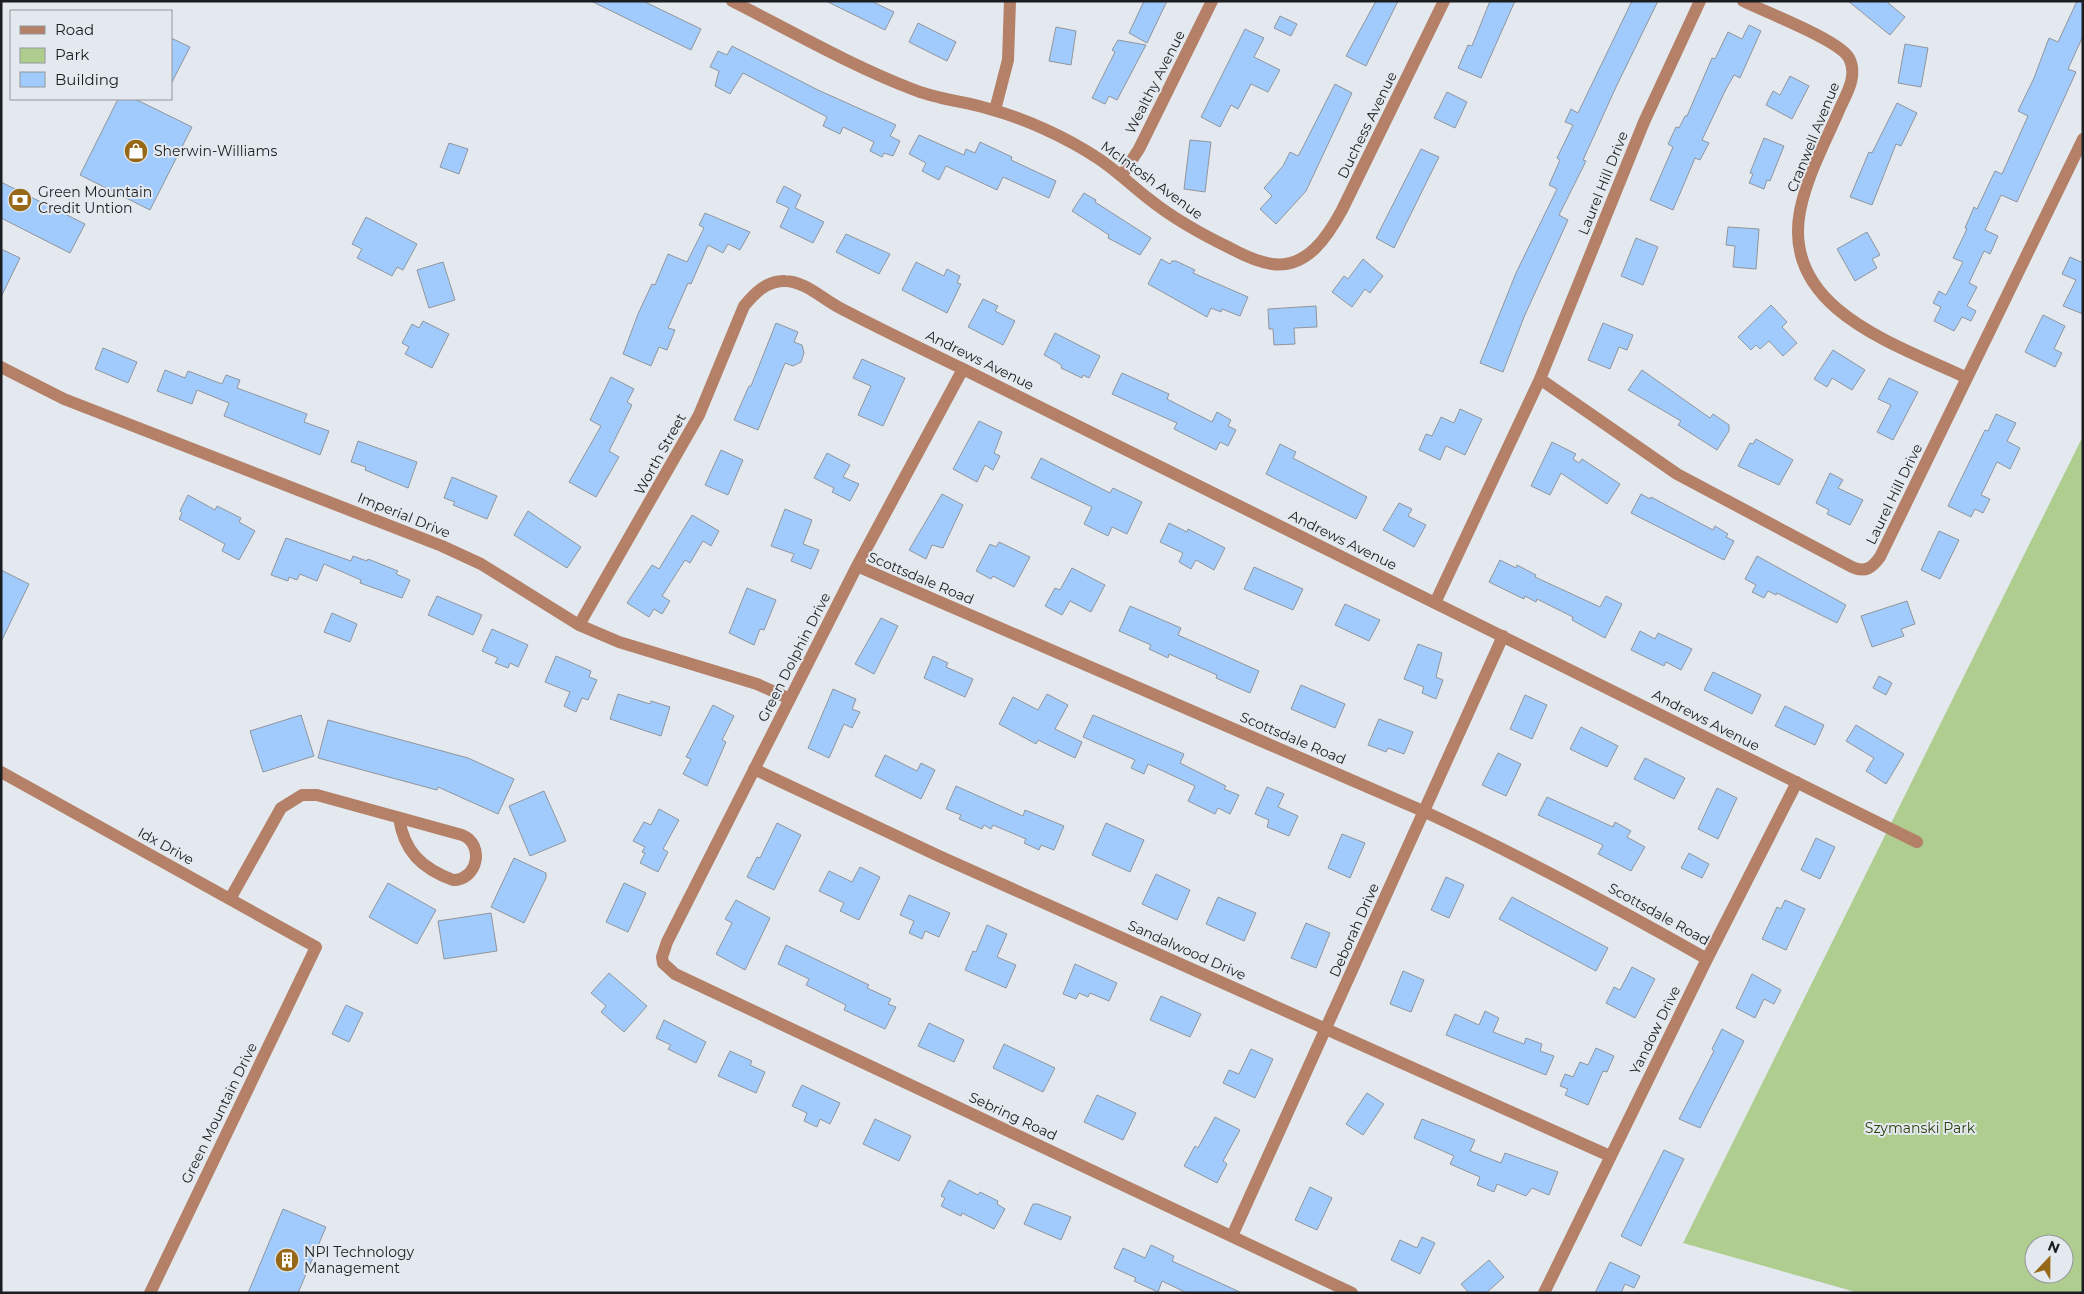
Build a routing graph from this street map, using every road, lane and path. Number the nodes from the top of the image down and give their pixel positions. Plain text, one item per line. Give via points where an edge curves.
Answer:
1 (732, 1) edge
2 (1010, 1) edge
3 (1212, 1) edge
4 (1444, 1) edge
5 (1700, 1) edge
6 (1743, 1) edge
7 (994, 110) junction
8 (2083, 139) edge
9 (1122, 175) junction
10 (1307, 255) joint
11 (756, 292) joint
12 (1, 367) edge
13 (963, 369) junction
14 (1967, 378) junction
15 (1540, 379) junction
16 (857, 566) junction
17 (1435, 602) junction
18 (579, 626) junction
19 (1502, 636) junction
20 (790, 699) junction
21 (754, 769) junction
22 (1, 772) edge
23 (1797, 782) junction
24 (1423, 811) junction
25 (399, 818) junction
26 (1916, 842) dead end
27 (230, 899) junction
28 (316, 946) joint
29 (1707, 958) junction
30 (663, 963) joint
31 (1326, 1028) junction
32 (1610, 1156) junction
33 (1232, 1236) junction
34 (150, 1293) edge
35 (1352, 1293) edge
36 (1544, 1293) edge

1 - 7 street, McIntosh Avenue via 912,89
2 - 7 street via 1008,60
3 - 9 street, Wealthy Avenue via 1139,149
4 - 10 street, Duchess Avenue via 1339,217 1328,234
5 - 15 street, Laurel Hill Drive via 1644,122
6 - 14 street, Cranwell Avenue via 1839,47 1852,64 1850,85 1812,174 1800,212 1800,247 1812,280 1827,301 1853,322
7 - 9 street, McIntosh Avenue via 1085,151
8 - 14 street, Laurel Hill Drive
9 - 10 street, McIntosh Avenue via 1185,225 1258,261 1292,263
11 - 13 street, Andrews Avenue via 785,280 799,285
11 - 18 street, Worth Street via 744,306 698,415
12 - 18 street, Imperial Drive via 64,399 442,546 481,564
13 - 16 street, Green Dolphin Drive
13 - 17 street, Andrews Avenue
14 - 15 street, Laurel Hill Drive via 1880,557 1868,569 1860,570 1677,474
15 - 17 street, Laurel Hill Drive
16 - 20 street, Green Dolphin Drive
16 - 24 street, Scottsdale Road
17 - 19 street, Andrews Avenue
18 - 20 street, Imperial Drive via 619,642 758,684
19 - 23 street, Andrews Avenue
19 - 24 street, Deborah Drive
20 - 21 street, Green Dolphin Drive
21 - 30 street, Green Dolphin Drive via 667,942
21 - 31 street, Sandalwood Drive via 941,857
22 - 27 street, Idx Drive
23 - 26 street, Andrews Avenue
23 - 29 street, Yandow Drive
24 - 29 street, Scottsdale Road via 1582,888
24 - 31 street, Deborah Drive
25 - 25 street via 404,841 418,860 453,880 469,873 477,853 471,839
25 - 27 street via 317,795 295,798 287,802 276,816
27 - 28 street, Idx Drive
28 - 34 street, Green Mountain Drive
29 - 32 street, Yandow Drive
30 - 33 street, Sebring Road via 675,974
31 - 32 street, Sandalwood Drive
31 - 33 street, Deborah Drive
32 - 36 street, Yandow Drive
33 - 35 street, Sebring Road

